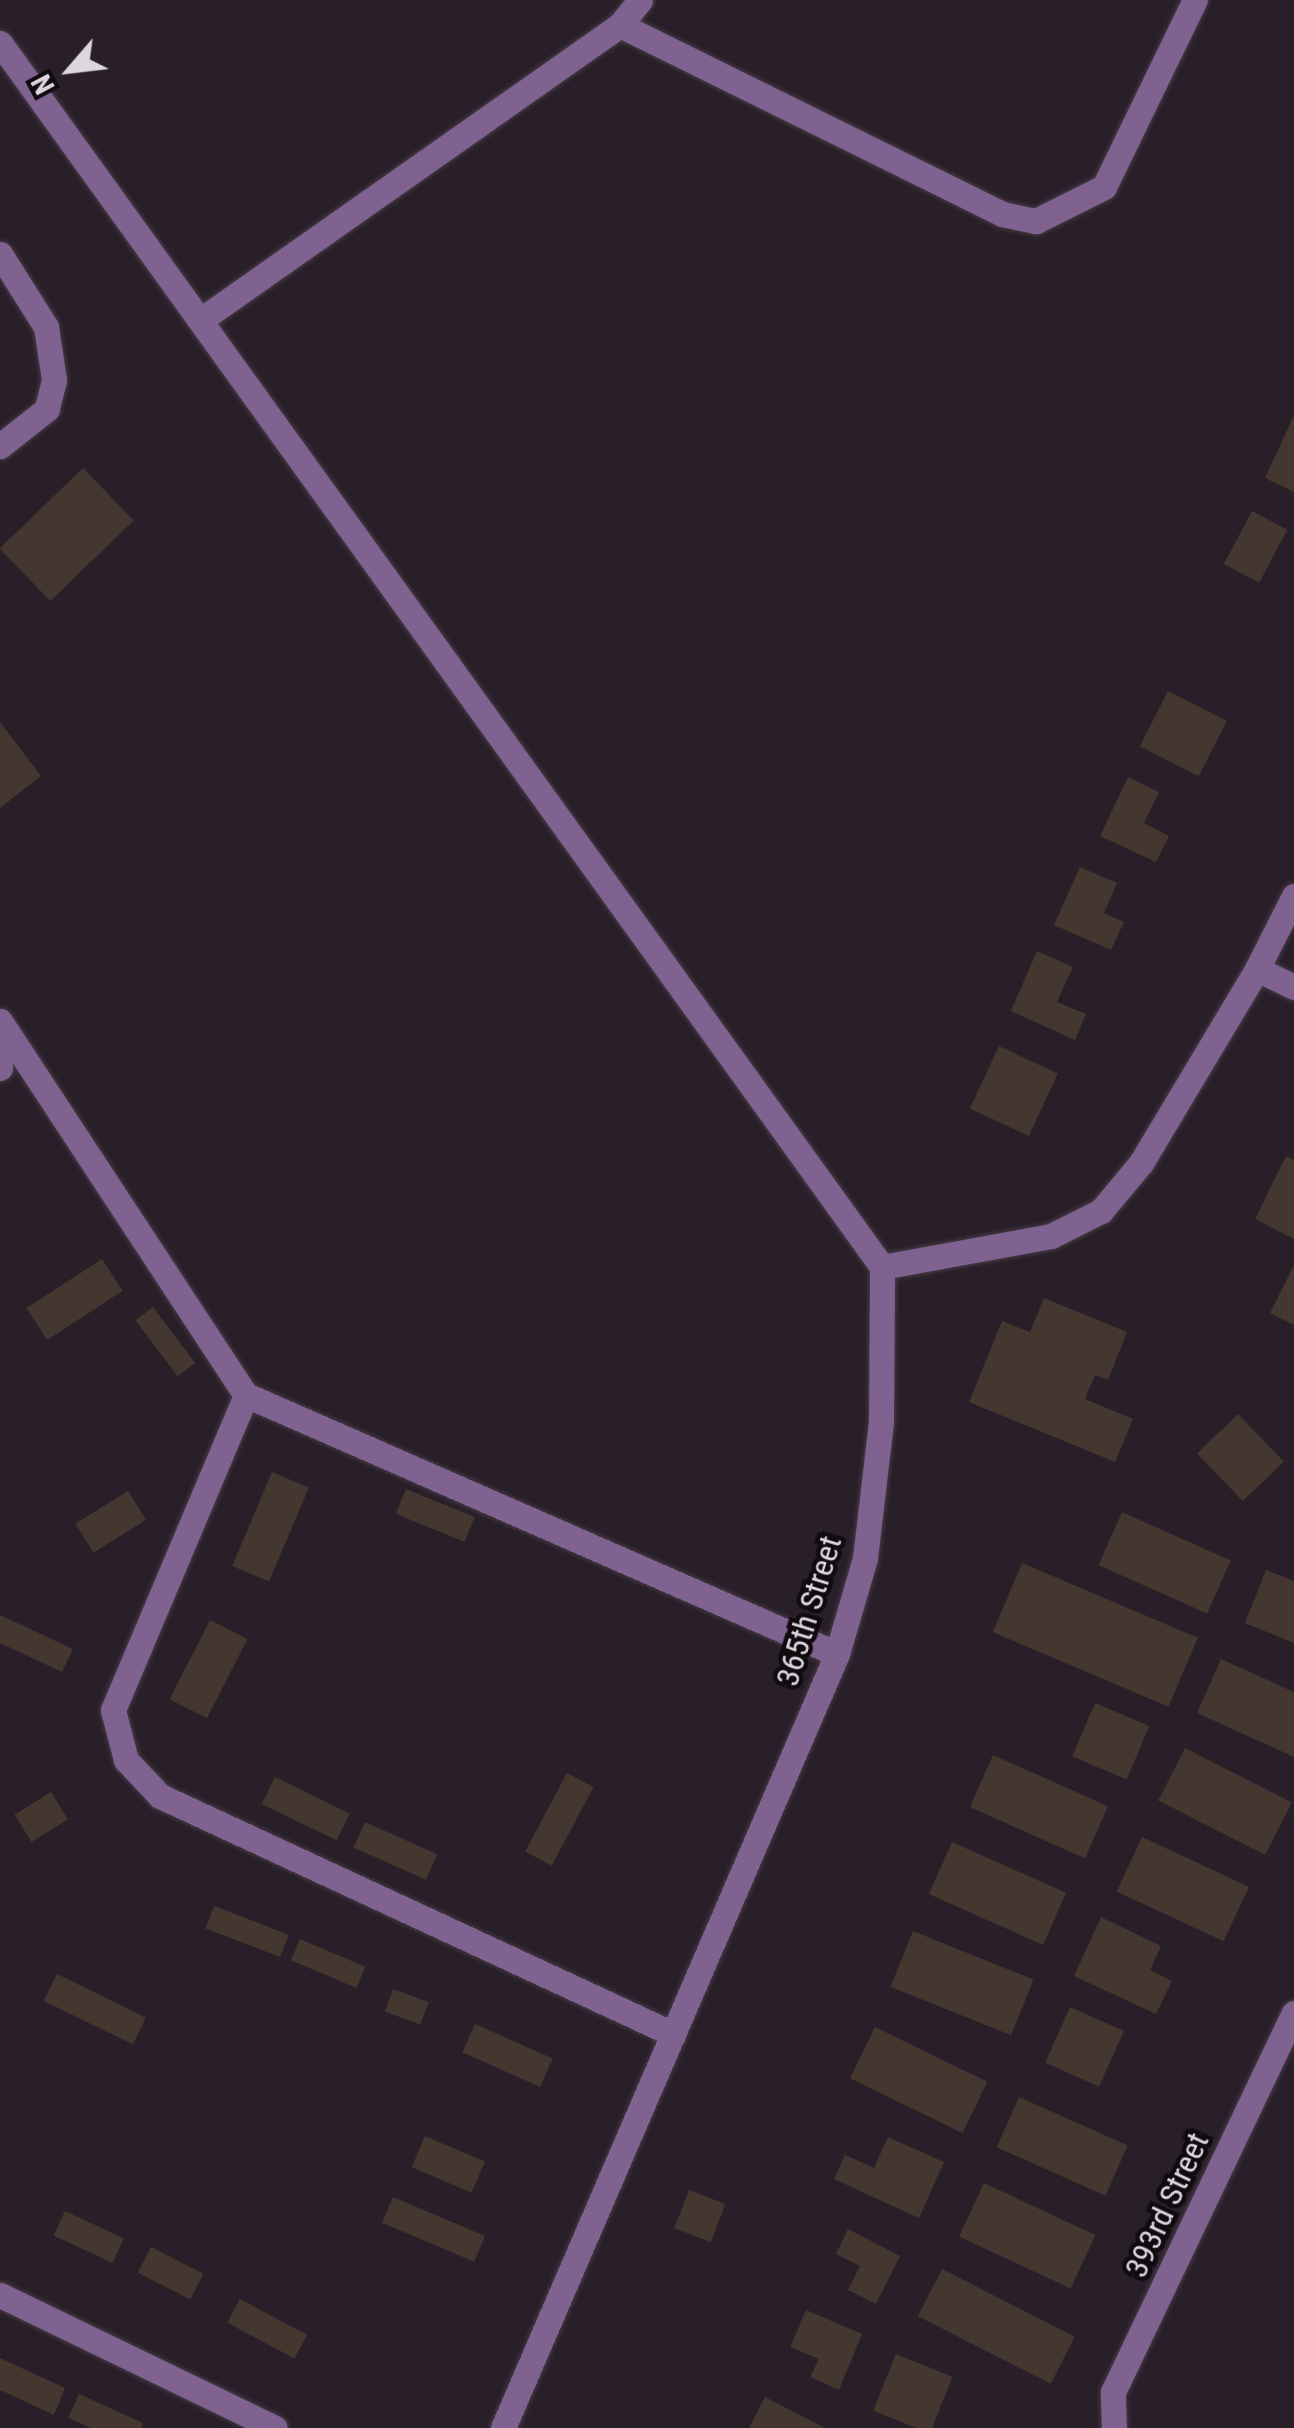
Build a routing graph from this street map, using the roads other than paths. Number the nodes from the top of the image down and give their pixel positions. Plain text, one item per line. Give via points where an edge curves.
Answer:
1 (640, 0) edge
2 (1195, 0) edge
3 (620, 24) junction
4 (0, 43) edge
5 (0, 254) edge
6 (202, 318) junction
7 (0, 446) edge
8 (1294, 896) edge
9 (1257, 969) junction
10 (1294, 987) edge
11 (0, 1020) edge
12 (0, 1043) edge
13 (0, 1068) edge
14 (882, 1267) junction
15 (246, 1395) junction
16 (836, 1654) junction
17 (1294, 2013) edge
18 (673, 2034) junction
19 (0, 2295) edge
20 (275, 2428) edge
21 (503, 2428) edge
22 (1114, 2428) edge

1 - 3 street
2 - 3 street via 1104,187 1036,221 1002,214
3 - 6 street
4 - 6 street
5 - 7 street via 46,327 54,380 47,409
6 - 14 street
8 - 9 street
9 - 10 street
9 - 14 street via 1141,1163 1100,1211 1051,1236
11 - 15 street
12 - 13 street
14 - 16 street, 365th Street via 881,1421 865,1558
15 - 16 street
15 - 18 street via 113,1710 126,1760 160,1796
16 - 18 street, 365th Street
17 - 22 street, 393rd Street via 1114,2392
18 - 21 street, 365th Street
19 - 20 street

